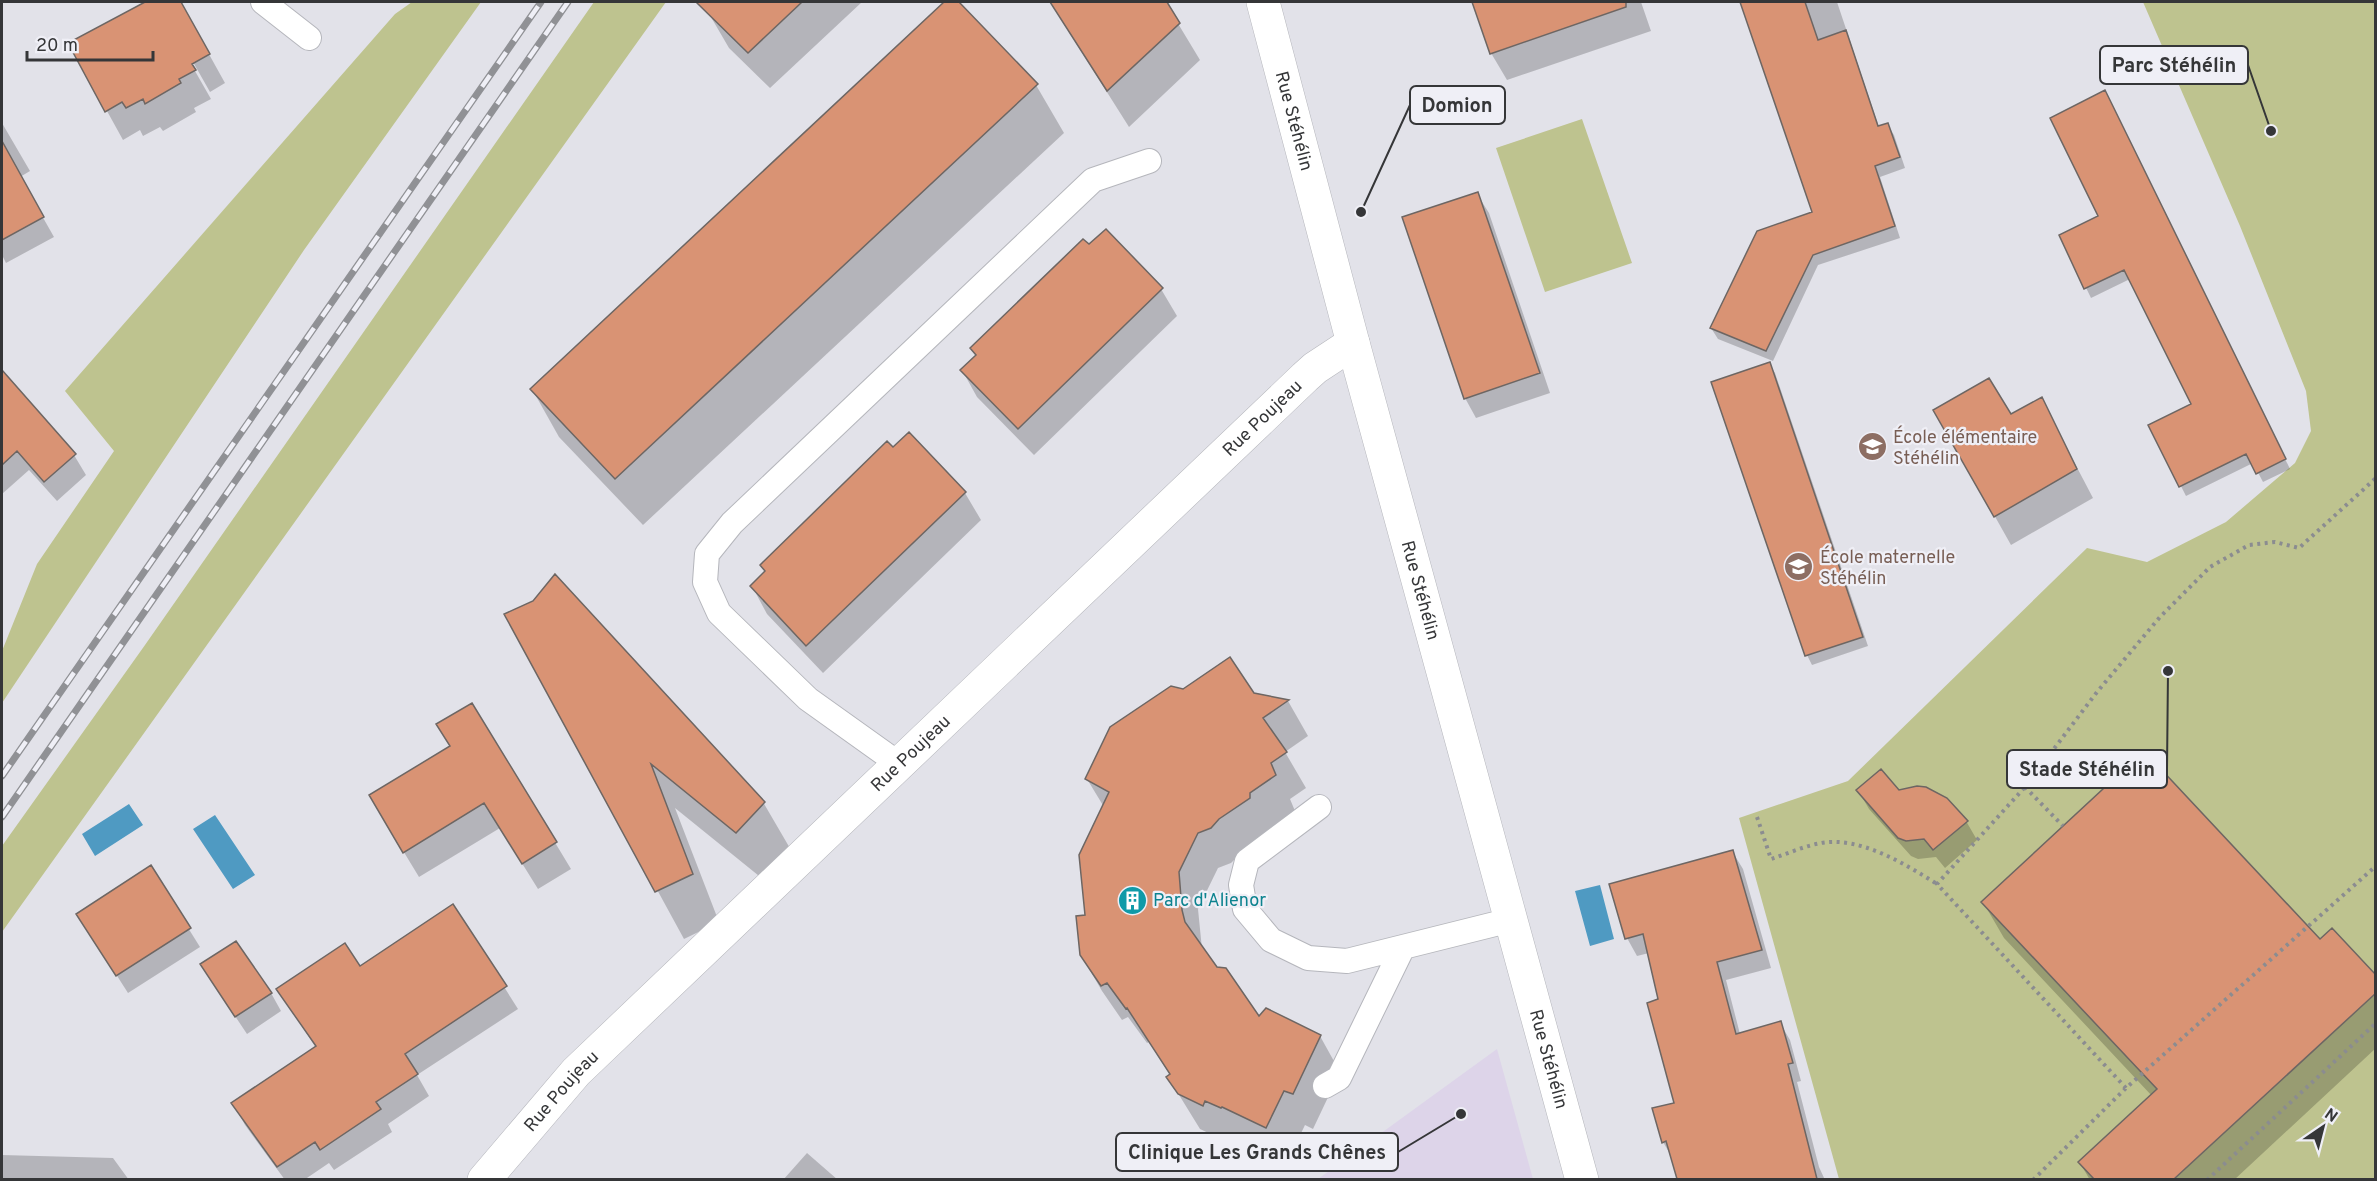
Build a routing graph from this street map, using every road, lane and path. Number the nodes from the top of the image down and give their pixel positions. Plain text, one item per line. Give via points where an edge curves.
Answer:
1 (264, 2) edge
2 (1263, 2) edge
3 (309, 38) dead end
4 (1149, 161) dead end
5 (1353, 343) junction
6 (2376, 478) edge
7 (899, 764) junction
8 (2025, 787) junction
9 (1318, 807) dead end
10 (1757, 818) dead end
11 (2063, 826) dead end
12 (2376, 866) edge
13 (1937, 884) junction
14 (1511, 920) junction
15 (1403, 946) junction
16 (2376, 1023) edge
17 (1325, 1086) dead end
18 (2126, 1088) junction
19 (484, 1179) edge
20 (1582, 1179) edge
21 (2033, 1179) edge
22 (2207, 1179) edge

1 - 3 lane
2 - 5 street, Rue Stéhélin
4 - 7 lane via 1093,180 732,523 708,554 705,582 719,614 808,699
5 - 7 street, Rue Poujeau via 1315,368
5 - 14 street, Rue Stéhélin
6 - 8 path via 2300,548 2275,542 2248,545 2210,567 2097,692
7 - 19 street, Rue Poujeau via 576,1072
8 - 11 path
8 - 13 path
9 - 15 lane via 1247,861 1241,885 1245,909 1271,940 1308,958 1347,961
10 - 13 path via 1772,859 1822,843 1863,845
12 - 18 path
13 - 18 path
14 - 15 lane
14 - 20 street, Rue Stéhélin
15 - 17 lane via 1339,1078
16 - 22 path
18 - 21 path

